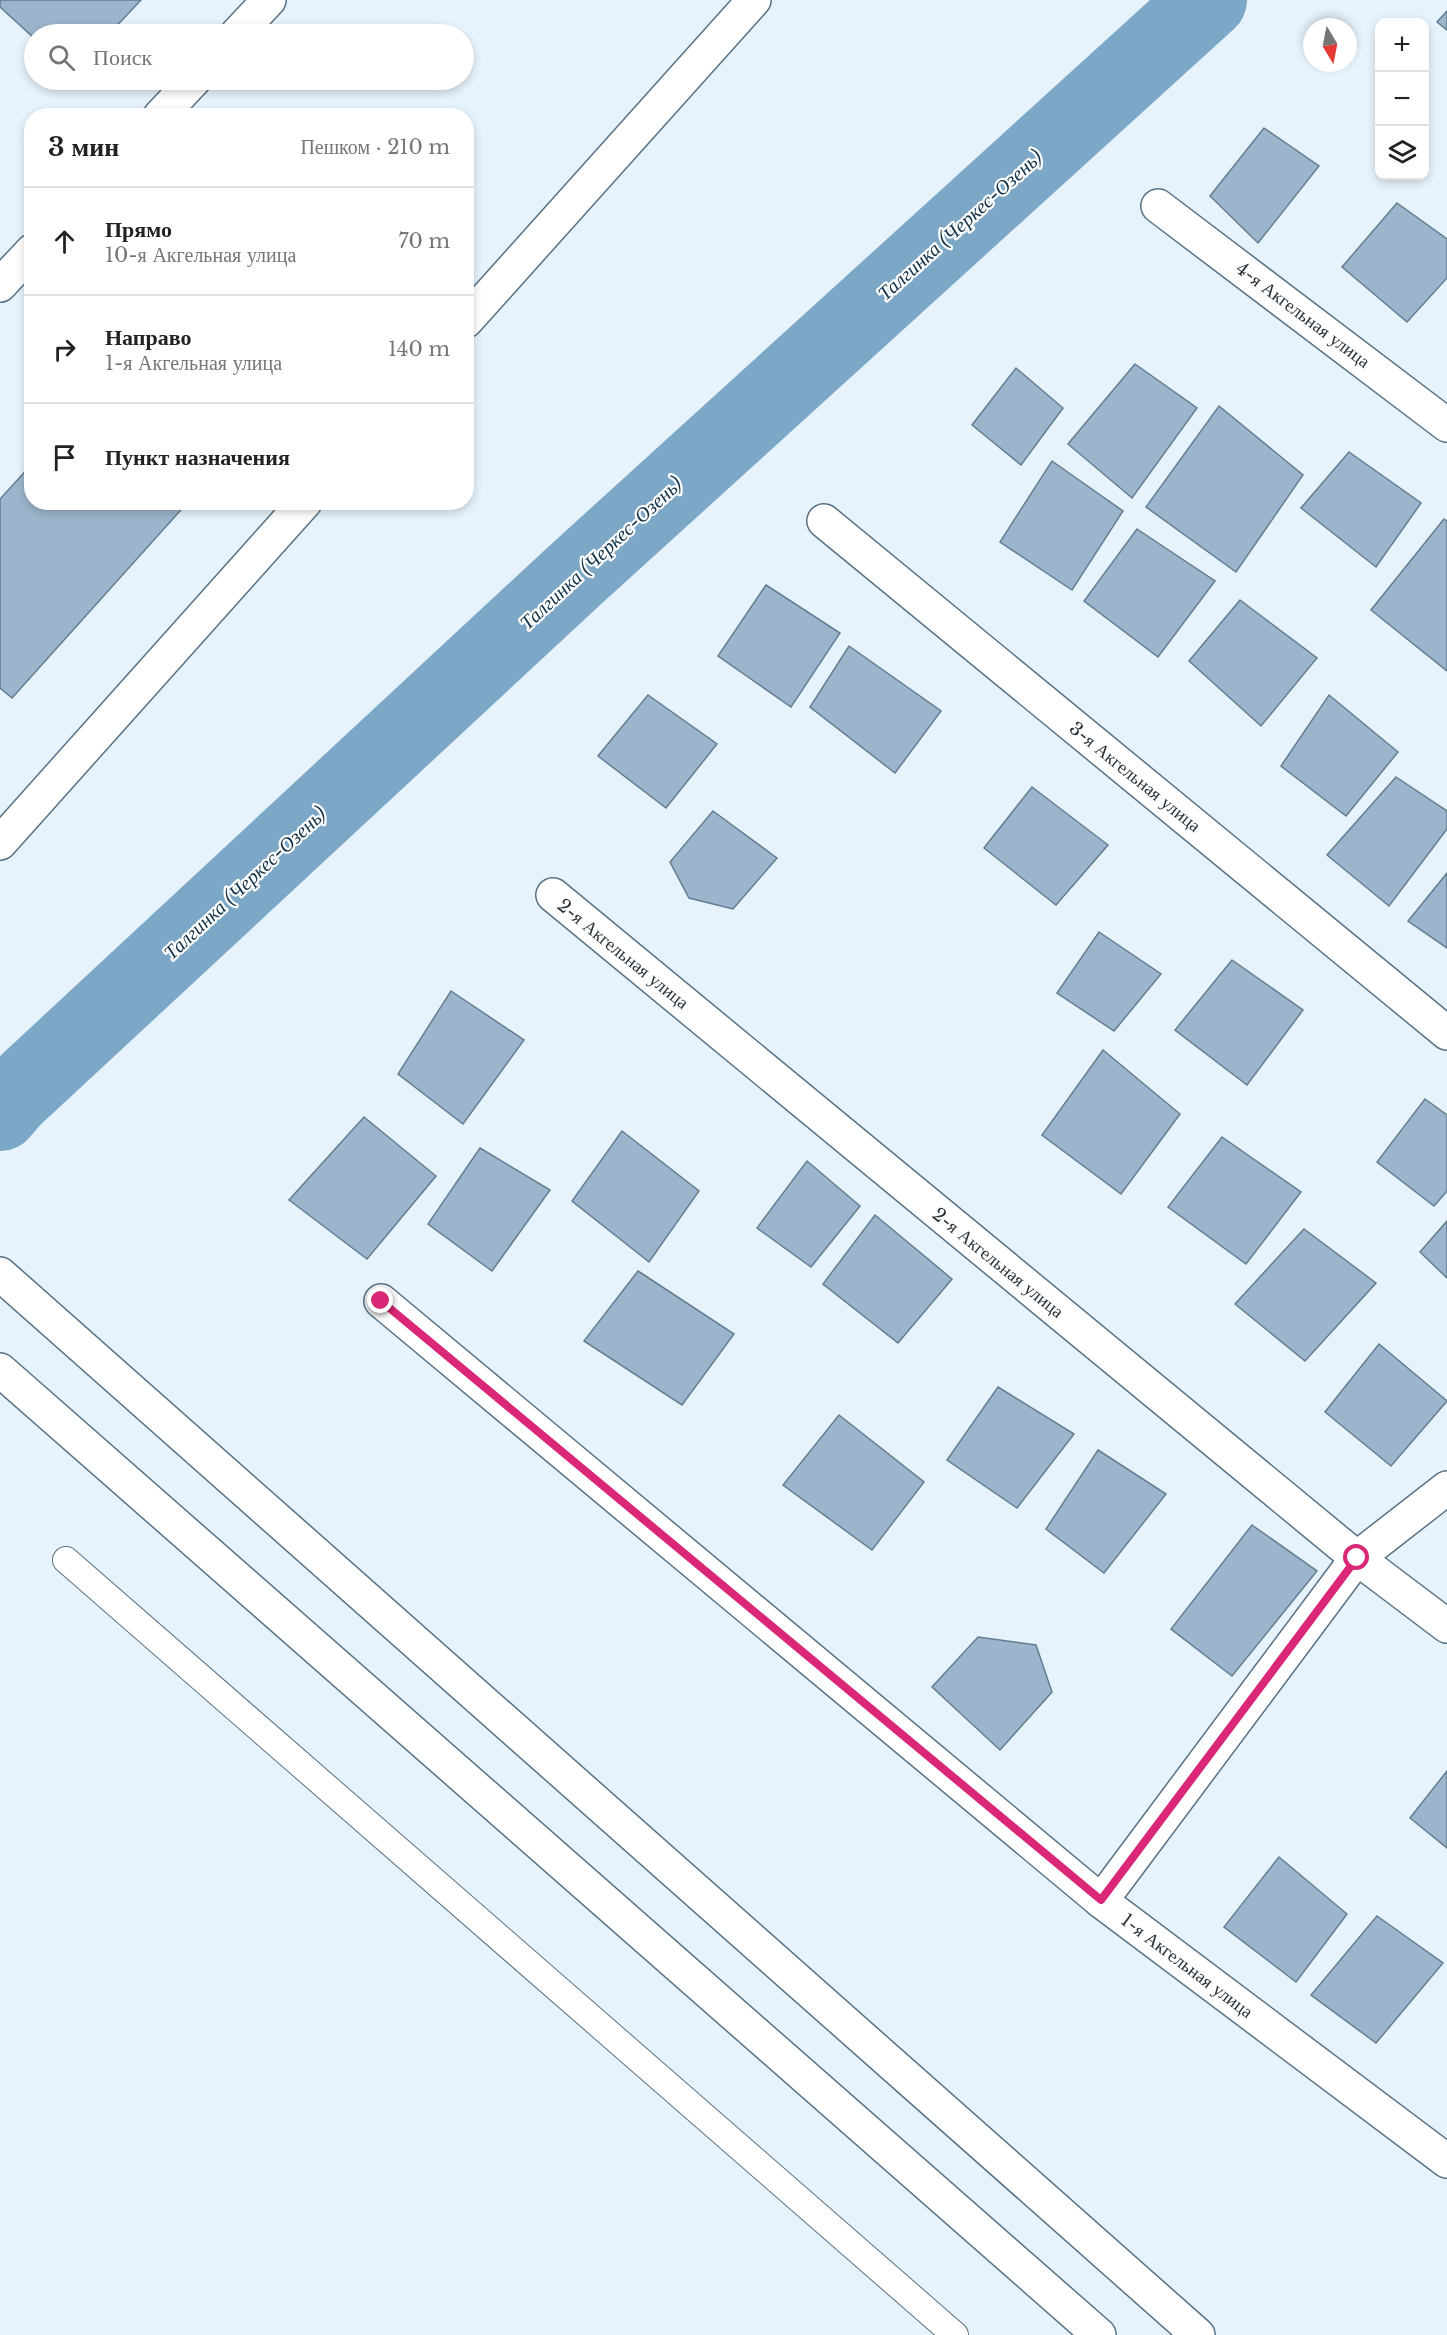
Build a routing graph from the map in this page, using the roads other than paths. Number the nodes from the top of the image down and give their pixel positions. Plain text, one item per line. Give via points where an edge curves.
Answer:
1 (269, 0) edge
2 (754, 0) edge
3 (246, 24) edge
4 (185, 90) edge
5 (168, 108) edge
6 (1158, 206) dead end
7 (24, 260) edge
8 (0, 285) edge
9 (474, 312) edge
10 (1447, 424) edge
11 (297, 510) edge
12 (824, 521) dead end
13 (0, 843) edge
14 (553, 896) dead end
15 (1447, 1034) edge
16 (1, 1275) edge
17 (381, 1301) dead end
18 (0, 1371) edge
19 (1447, 1488) edge
20 (1357, 1558) junction
21 (66, 1560) dead end
22 (1447, 1626) edge
23 (1101, 1900) junction
24 (1447, 2161) edge
25 (955, 2335) edge
26 (1099, 2335) edge
27 (1198, 2335) edge

1 - 3 street
2 - 9 street
4 - 5 street
6 - 10 street, 4-я Акгельная улица
7 - 8 street
11 - 13 street
12 - 15 street, 3-я Акгельная улица
14 - 20 street, 2-я Акгельная улица
16 - 27 street
17 - 23 street, 1-я Акгельная улица
18 - 26 street
19 - 20 street
20 - 22 street, 2-я Акгельная улица
20 - 23 street
21 - 25 lane
23 - 24 street, 1-я Акгельная улица

